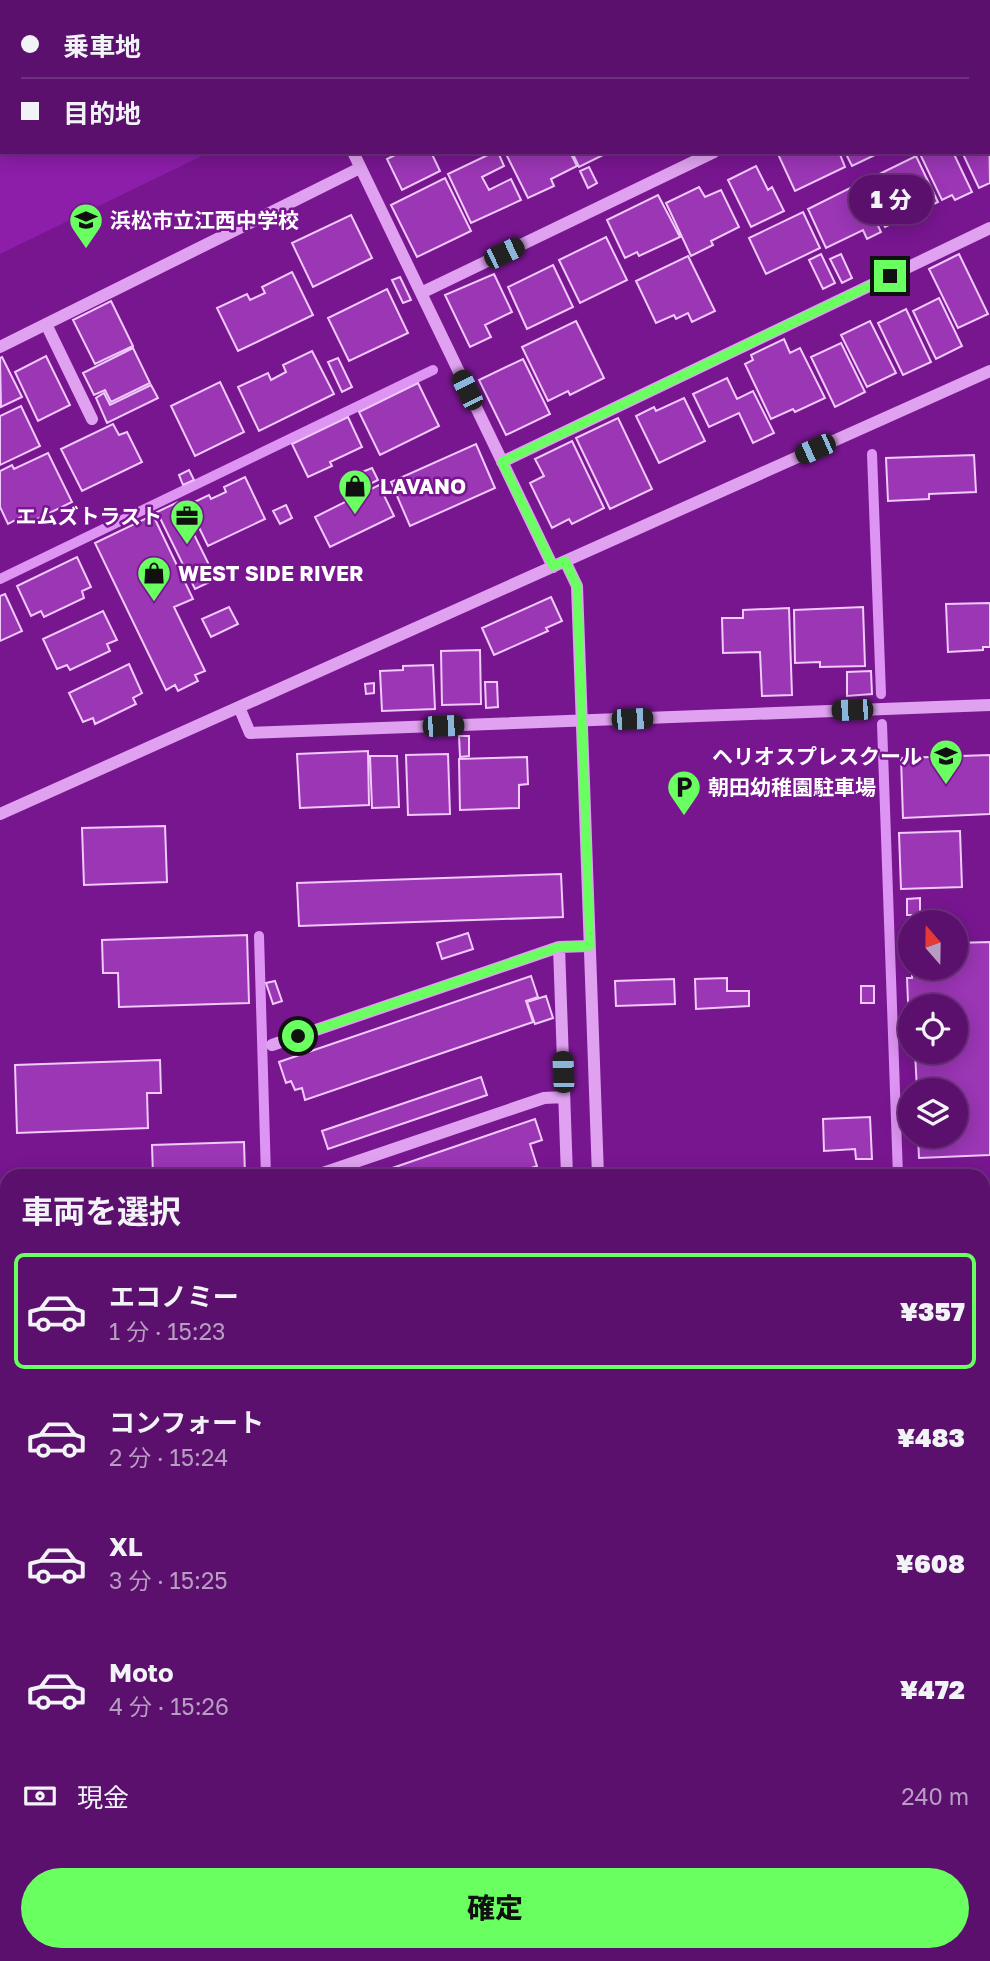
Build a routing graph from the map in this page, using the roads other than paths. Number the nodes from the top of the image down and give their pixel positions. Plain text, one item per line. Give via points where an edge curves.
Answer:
1 (353, 154) edge
2 (710, 154) edge
3 (360, 168) junction
4 (990, 228) edge
5 (421, 293) junction
6 (46, 324) junction
7 (0, 347) edge
8 (990, 370) edge
9 (92, 419) dead end
10 (502, 462) junction
11 (559, 564) junction
12 (990, 705) edge
13 (239, 707) junction
14 (581, 721) junction
15 (0, 814) edge
16 (590, 946) junction
17 (559, 947) junction
18 (272, 1045) dead end
19 (564, 1097) junction
20 (335, 1169) edge
21 (567, 1169) edge
22 (598, 1169) edge

1 - 3 street
2 - 5 street
3 - 5 street
3 - 6 street
4 - 10 street
5 - 10 street
6 - 7 street
6 - 9 street
8 - 11 street
10 - 11 street
11 - 13 street
11 - 14 street via 577,586
12 - 14 street
13 - 14 street via 250,733
13 - 15 street
14 - 16 street
16 - 17 street
16 - 22 street
17 - 18 street
17 - 19 street
19 - 20 street via 544,1098
19 - 21 street

